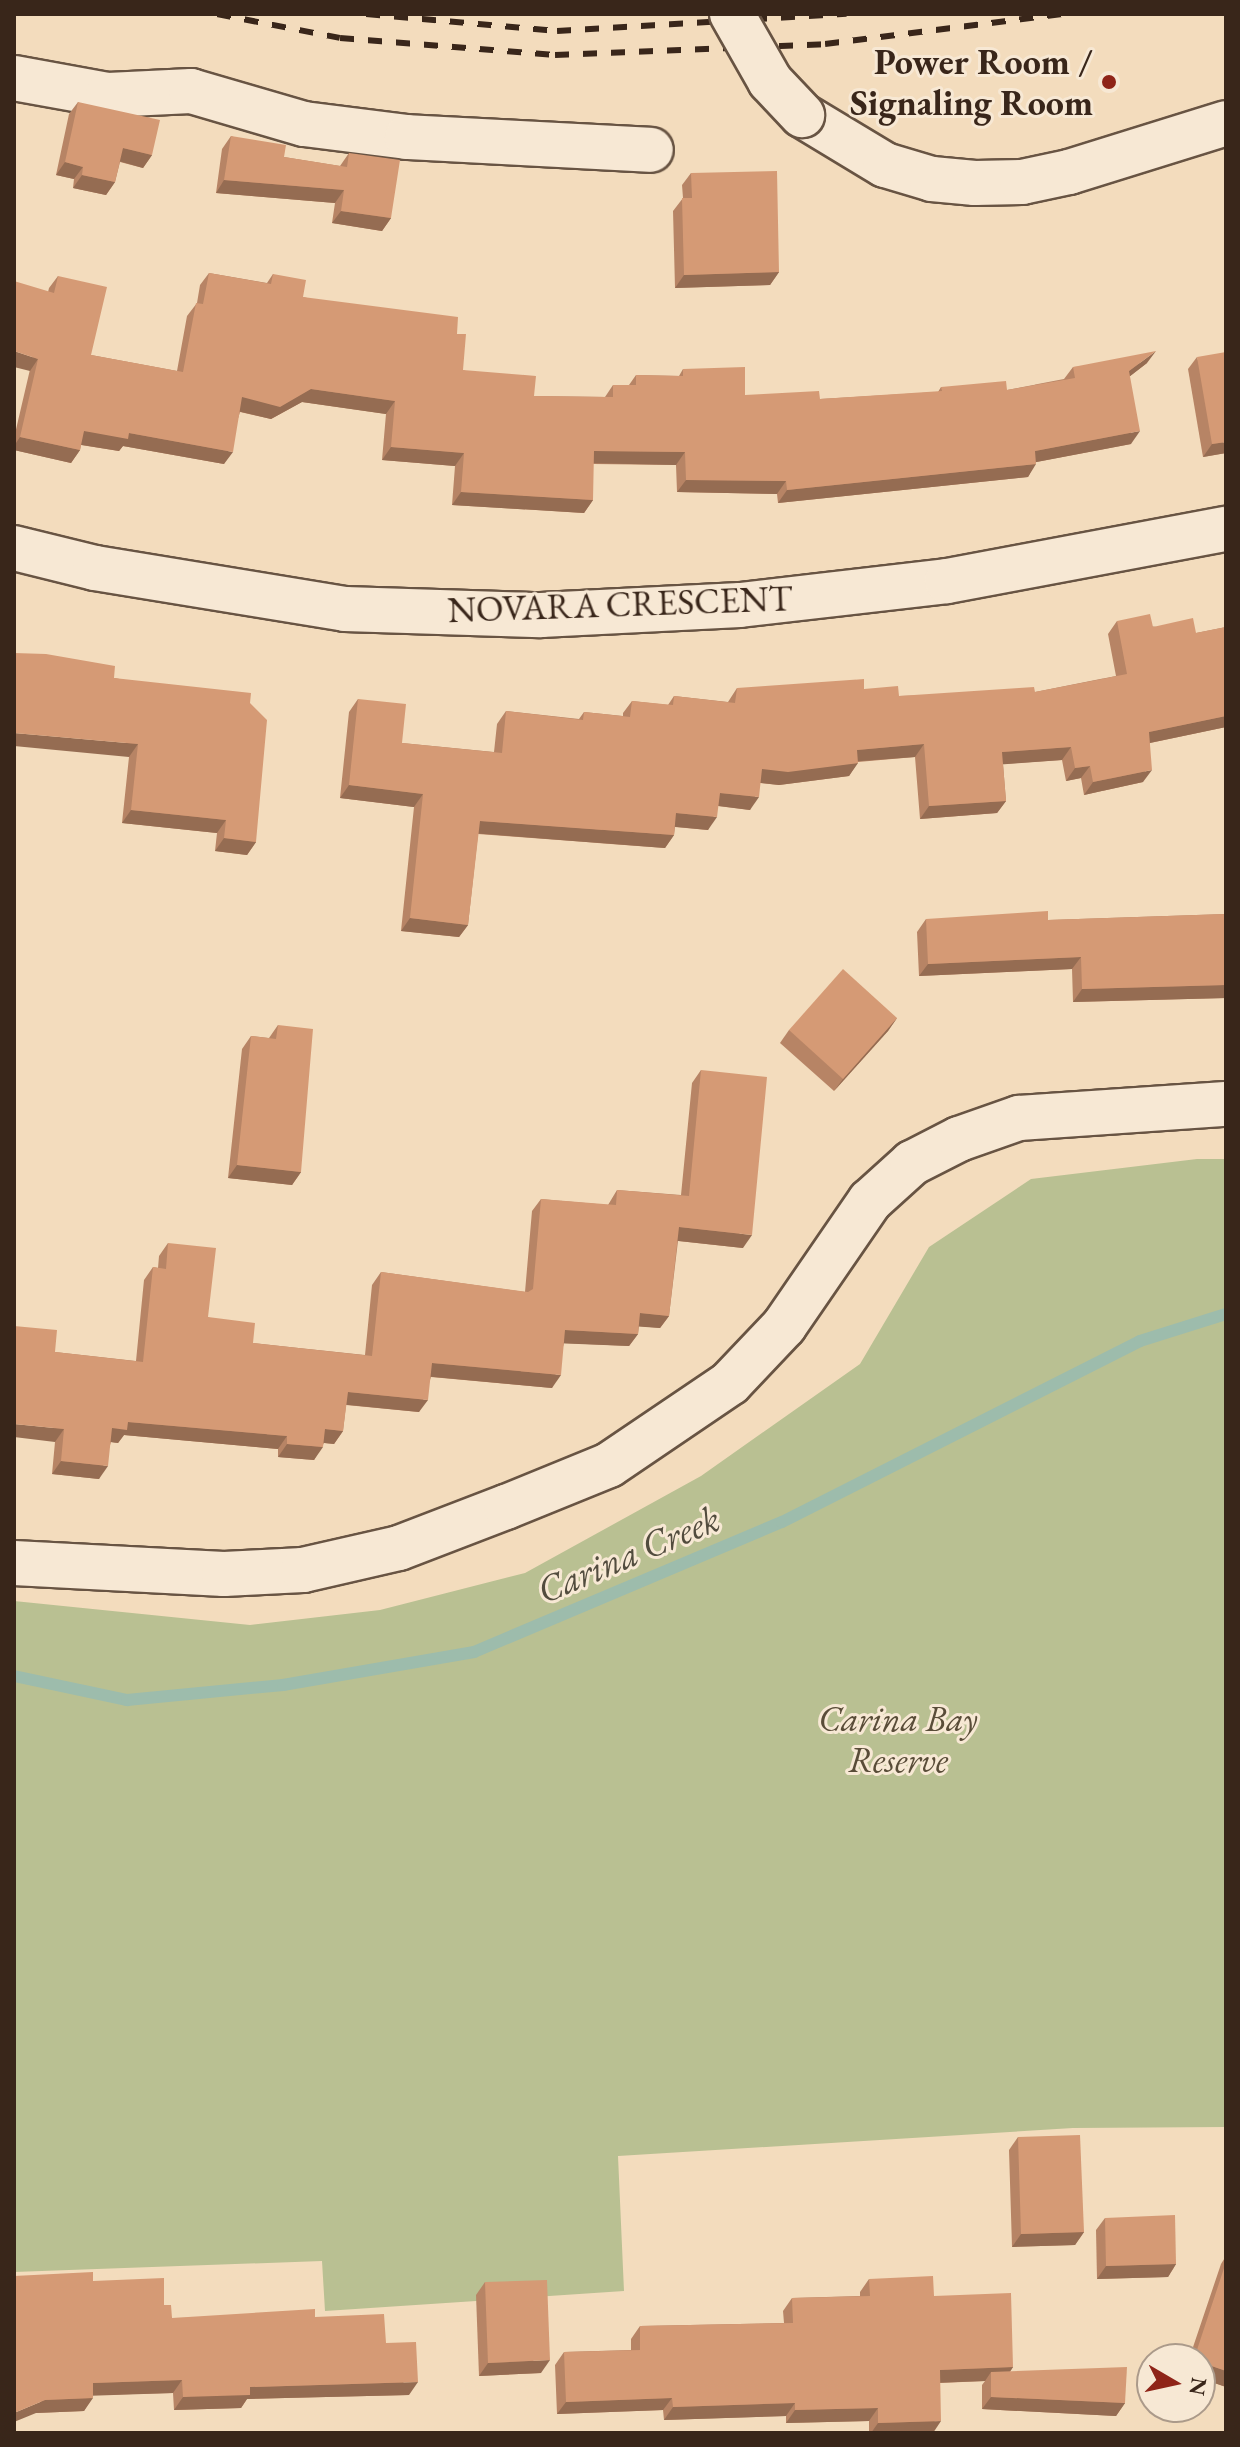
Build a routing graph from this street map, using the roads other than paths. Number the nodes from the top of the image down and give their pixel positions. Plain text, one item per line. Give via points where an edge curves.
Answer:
1 (732, 14) edge
2 (14, 78) edge
3 (1226, 123) edge
4 (651, 150) dead end
5 (1226, 529) edge
6 (14, 548) edge
7 (1226, 1104) edge
8 (14, 1563) edge

1 - 3 street, bridge via 770,81 802,115 885,165 932,179 1022,182
2 - 4 street via 108,95 191,91 304,124 407,137
5 - 6 street, NOVARA CRESCENT via 947,581 740,605 541,615 345,609 95,568
7 - 8 street via 1019,1118 912,1163 870,1201 784,1326 730,1383 609,1465 399,1548 303,1570 224,1574

